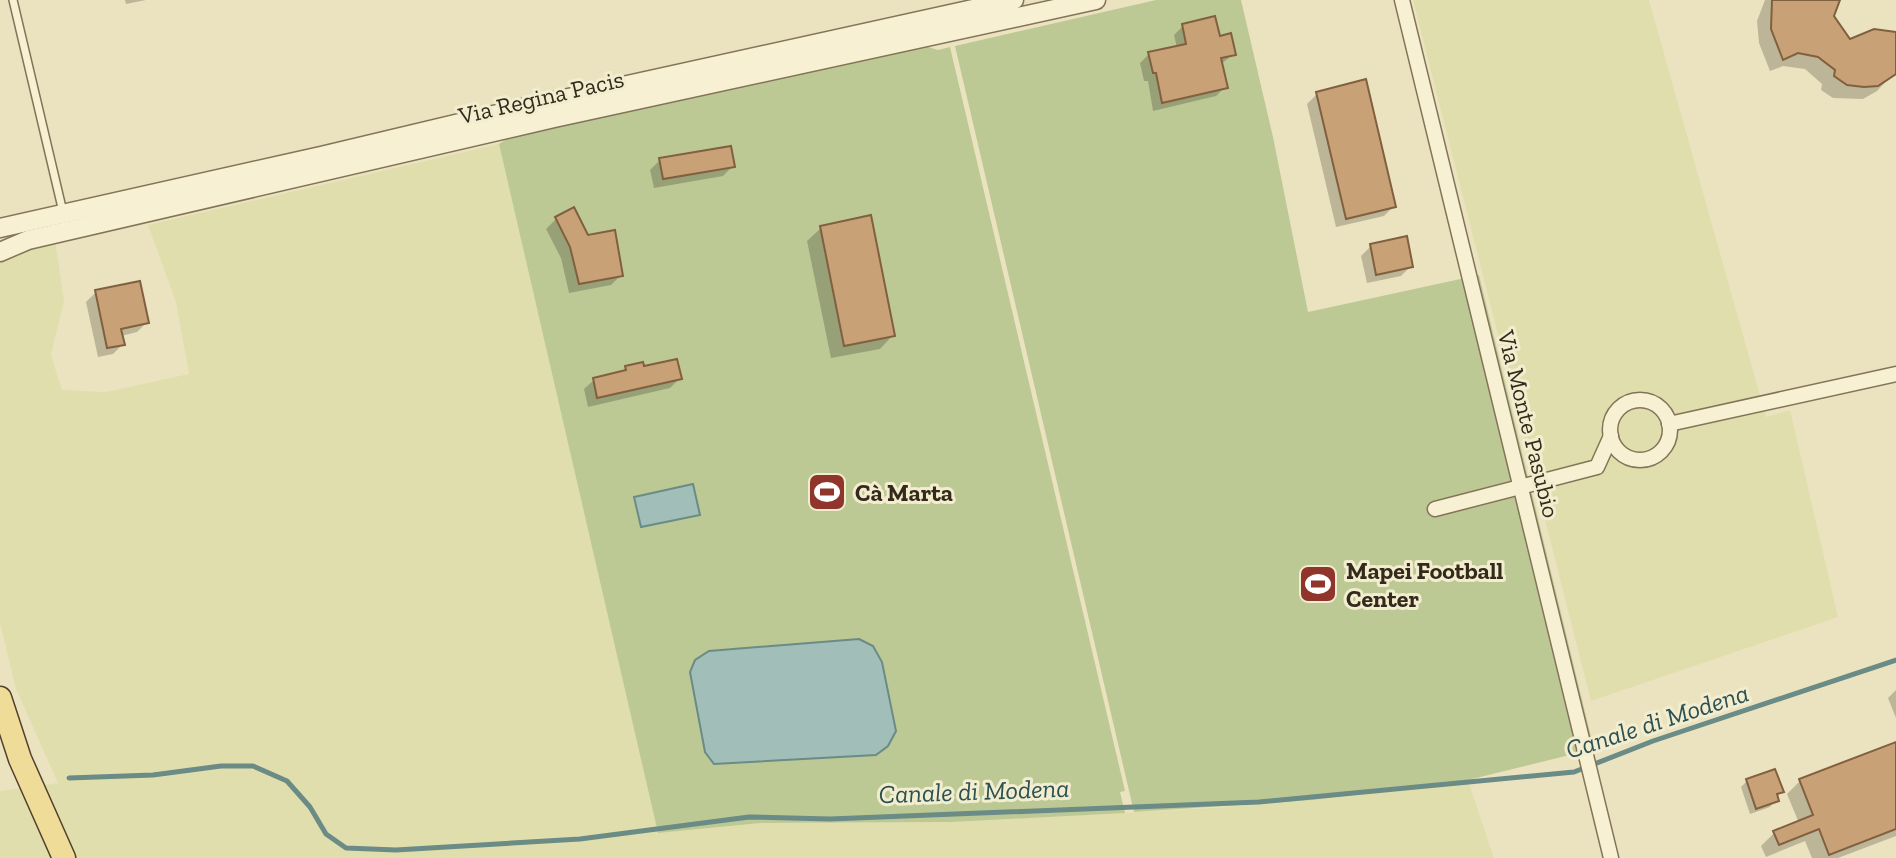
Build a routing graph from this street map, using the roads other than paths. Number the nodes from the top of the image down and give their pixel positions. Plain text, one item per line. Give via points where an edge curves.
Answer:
1 (13, 0) edge
2 (1014, 0) edge
3 (1096, 0) edge
4 (1402, 0) edge
5 (983, 7) junction
6 (821, 60) junction
7 (64, 215) junction
8 (0, 228) edge
9 (28, 240) junction
10 (0, 252) edge
11 (1896, 374) edge
12 (1669, 424) junction
13 (1611, 436) junction
14 (1522, 487) junction
15 (1435, 509) dead end
16 (0, 698) edge
17 (64, 858) edge
18 (1611, 858) edge

1 - 7 lane
2 - 5 street, Via Regina Pacis
3 - 6 street, Via Regina Pacis
4 - 14 street, Via Monte Pasubio
5 - 6 lane via 976,15 826,49
5 - 7 street, Via Regina Pacis
6 - 9 street, Via Regina Pacis
7 - 8 street, Via Regina Pacis
7 - 9 lane via 62,224 34,232
9 - 10 street, Via Regina Pacis
11 - 12 street
12 - 13 street via 1666,444 1651,458 1622,454
12 - 13 street via 1653,403 1635,400 1613,416
13 - 14 street via 1597,467
14 - 15 street
14 - 18 street, Via Monte Pasubio
16 - 17 main road via 20,759

